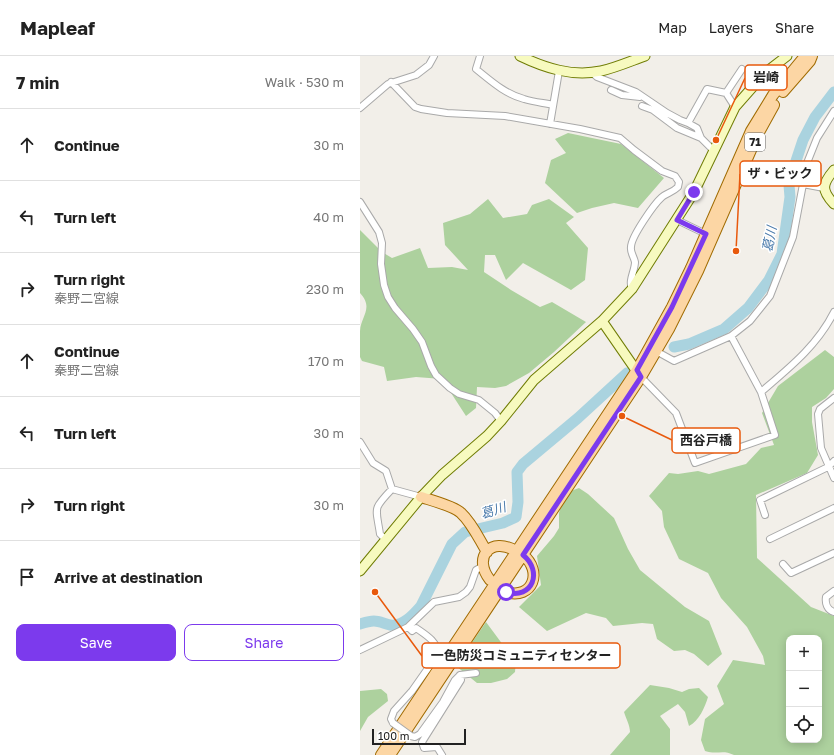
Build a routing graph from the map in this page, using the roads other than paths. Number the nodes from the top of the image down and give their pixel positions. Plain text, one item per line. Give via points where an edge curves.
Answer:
1 (434, 56) edge
2 (480, 56) edge
3 (520, 56) edge
4 (645, 56) edge
5 (787, 56) edge
6 (805, 56) edge
7 (812, 56) edge
8 (777, 63) junction
9 (742, 69) dead end
10 (559, 71) junction
11 (591, 72) junction
12 (788, 75) junction
13 (391, 82) junction
14 (611, 90) dead end
15 (726, 93) junction
16 (646, 99) junction
17 (553, 105) junction
18 (642, 106) dead end
19 (735, 107) junction
20 (360, 108) edge
21 (834, 111) edge
22 (688, 122) junction
23 (550, 124) junction
24 (701, 138) junction
25 (714, 151) junction
26 (834, 170) edge
27 (803, 184) junction
28 (824, 188) junction
29 (360, 202) edge
30 (834, 204) edge
31 (677, 220) junction
32 (710, 236) junction
33 (632, 289) junction
34 (834, 312) edge
35 (602, 321) junction
36 (730, 336) junction
37 (656, 351) junction
38 (638, 374) junction
39 (761, 392) junction
40 (834, 398) edge
41 (502, 421) junction
42 (360, 442) edge
43 (834, 462) edge
44 (828, 467) junction
45 (834, 478) edge
46 (392, 489) junction
47 (421, 497) junction
48 (834, 508) edge
49 (765, 515) dead end
50 (770, 539) dead end
51 (386, 540) junction
52 (487, 552) junction
53 (520, 553) junction
54 (834, 554) edge
55 (783, 564) dead end
56 (483, 566) junction
57 (360, 571) edge
58 (490, 580) dead end
59 (834, 591) edge
60 (506, 592) dead end
61 (834, 612) edge
62 (408, 627) junction
63 (360, 650) edge
64 (476, 673) dead end
65 (460, 676) junction
66 (381, 755) edge
67 (390, 755) edge
68 (442, 755) edge

1 - 13 street via 429,65 416,76
2 - 17 street via 476,69 494,84 525,100
3 - 10 street
4 - 11 street via 602,71
5 - 8 street
6 - 12 main road, 71
7 - 32 main road, 71 via 779,96 768,115
8 - 12 street
8 - 19 street
9 - 15 street
10 - 11 street
10 - 17 street
11 - 16 street
12 - 32 main road, 71 via 751,131
13 - 20 street
13 - 23 street via 418,108 447,113 505,116
14 - 16 street via 622,95
15 - 19 street
15 - 22 street via 707,89
16 - 22 street via 667,113
17 - 23 street
18 - 24 street via 653,110 677,128
19 - 25 street
21 - 27 street via 817,138 807,163
22 - 24 street via 697,128
23 - 33 street via 620,138 662,171 675,176 679,182 676,189 656,203 632,241 630,249 635,262 630,285
24 - 25 street
25 - 31 street
26 - 28 street via 825,181
27 - 28 street
27 - 36 street via 793,237 770,296 750,321
28 - 30 street via 826,195
29 - 41 street via 379,232 382,243 381,264 388,297 422,342 436,375 459,394 479,400
31 - 32 street
31 - 33 street
32 - 37 main road, 71 via 678,313
32 - 38 main road, 71
33 - 35 street
34 - 39 street via 827,327 804,354
35 - 38 street
35 - 41 street via 534,380
36 - 37 street via 674,361
36 - 39 street
37 - 38 main road, 71
38 - 39 street via 676,413 695,462 775,435
38 - 53 main road, 71
38 - 53 main road, 71 via 619,398
40 - 44 street via 818,414 821,448
41 - 47 street
42 - 46 street via 373,463 386,471
43 - 44 street
44 - 45 street
44 - 49 street via 760,500
46 - 47 street
46 - 51 street via 376,508 380,534
47 - 51 street
47 - 52 main road via 460,512
48 - 50 street
51 - 57 street
52 - 53 main road via 497,545 503,545
52 - 56 main road
53 - 60 main road via 528,559 534,578 527,590 521,593
53 - 66 main road, 71
53 - 67 main road, 71
54 - 55 street via 791,573
56 - 58 main road
56 - 62 street via 476,570 466,592 459,597 434,602
59 - 61 street via 826,597 825,603
62 - 63 street
62 - 65 street, bridge via 412,631 416,628 434,642 438,654 412,691 394,711 392,723 410,736 420,734
64 - 65 street
65 - 68 street via 461,680 422,742 424,748 437,747

